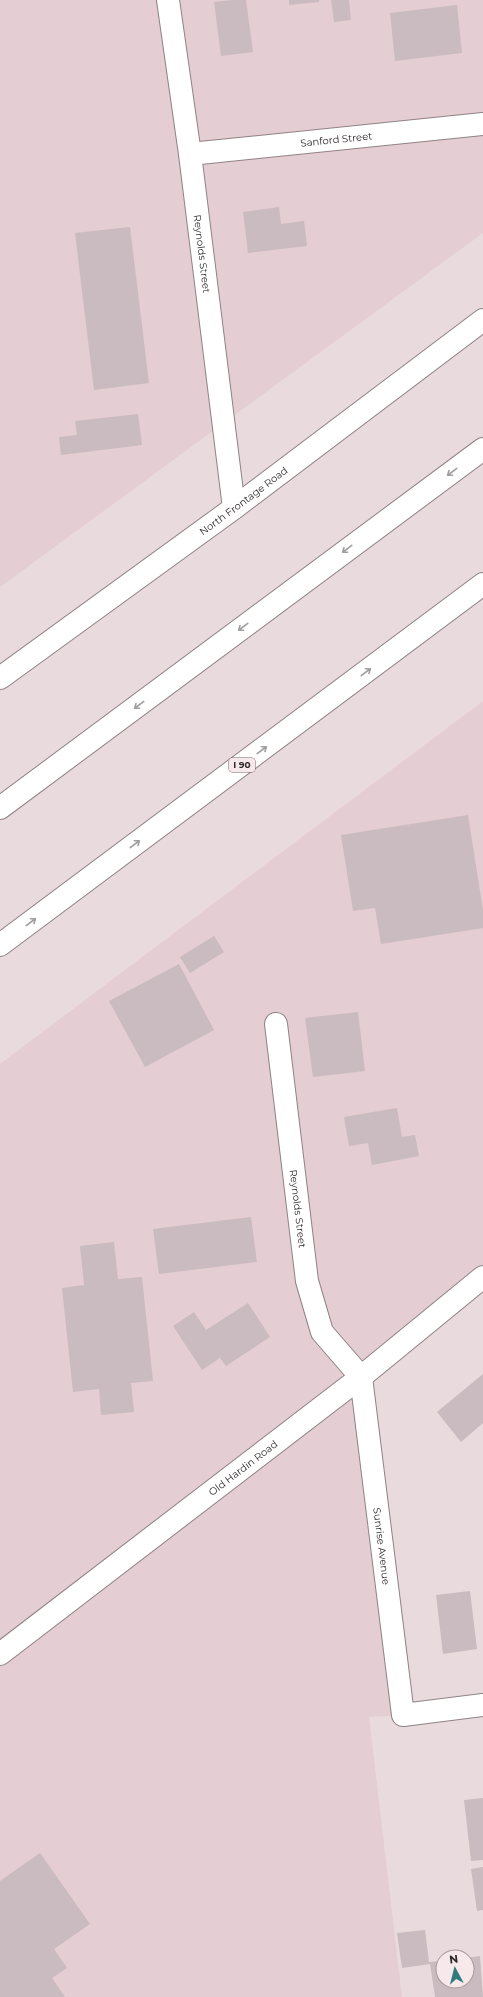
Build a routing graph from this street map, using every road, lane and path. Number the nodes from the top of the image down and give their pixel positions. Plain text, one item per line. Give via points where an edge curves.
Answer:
1 (168, 0) edge
2 (483, 124) edge
3 (190, 154) junction
4 (483, 320) edge
5 (483, 449) edge
6 (234, 508) junction
7 (483, 584) edge
8 (0, 678) edge
9 (0, 808) edge
10 (0, 945) edge
11 (276, 1024) dead end
12 (483, 1277) edge
13 (361, 1377) junction
14 (0, 1654) edge
15 (483, 1705) edge

1 - 3 main road, Reynolds Street
2 - 3 main road, Sanford Street
3 - 6 main road, Reynolds Street
4 - 6 main road, North Frontage Road
5 -> 9 main road
6 - 8 main road, North Frontage Road
10 -> 7 main road, I 90
11 - 13 main road, Reynolds Street via 307,1281 322,1332
12 - 13 main road, Old Hardin Road
13 - 14 main road, Old Hardin Road
13 - 15 main road, Sunrise Avenue via 402,1715

